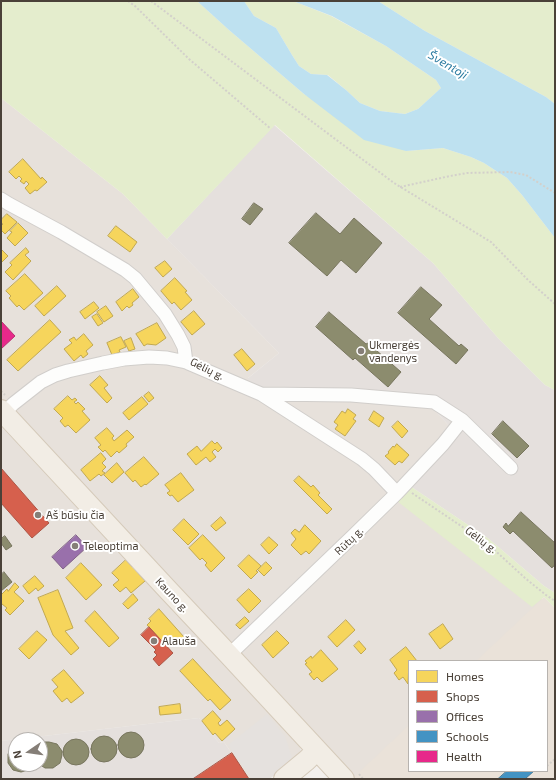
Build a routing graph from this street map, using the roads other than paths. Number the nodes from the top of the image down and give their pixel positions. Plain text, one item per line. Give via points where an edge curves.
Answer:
1 (1, 199) edge
2 (186, 362) junction
3 (262, 394) junction
4 (2, 411) edge
5 (462, 420) junction
6 (511, 468) dead end
7 (400, 490) junction
8 (229, 655) junction
9 (317, 750) junction
10 (284, 779) edge
11 (344, 779) edge

1 - 2 street, Gėlių g. via 61,232 135,278 165,314 178,335 184,347
2 - 3 street, Gėlių g.
2 - 4 street via 149,357 117,360 68,370 41,382
3 - 5 street via 351,395 434,402
3 - 7 street, Gėlių g. via 362,459
4 - 8 main road, Kauno g.
5 - 6 street
5 - 7 street, Rūtų g.
7 - 8 street, Rūtų g.
8 - 9 main road, Kauno g.
9 - 10 main road
9 - 11 main road, Kauno g.

